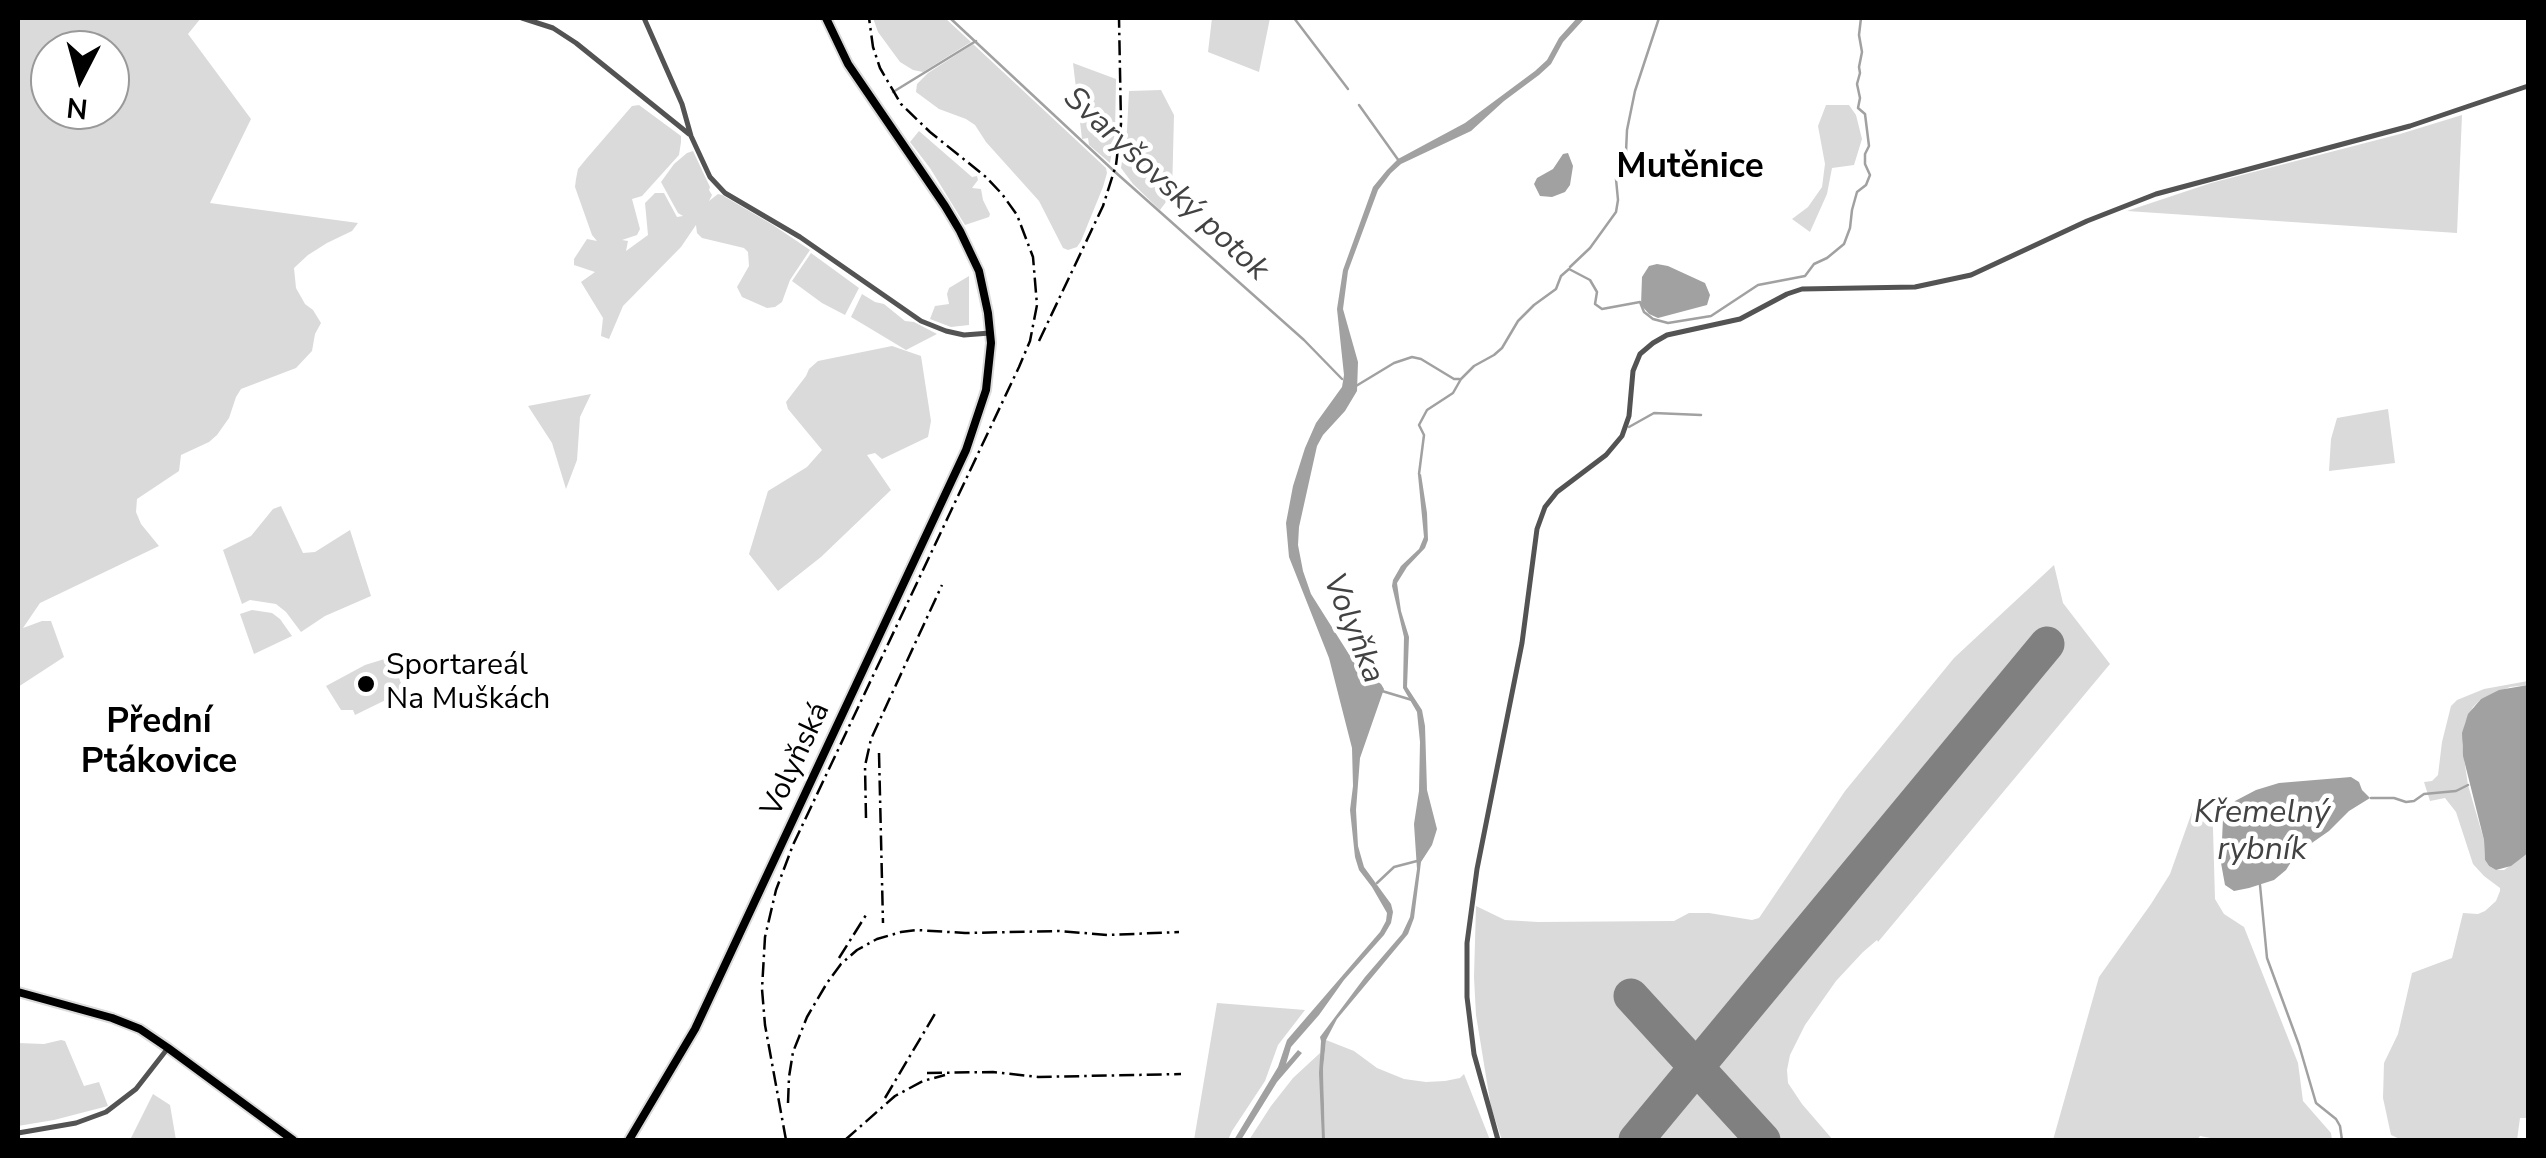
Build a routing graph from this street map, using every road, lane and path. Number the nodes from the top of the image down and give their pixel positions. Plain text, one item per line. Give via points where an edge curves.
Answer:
1 (522, 18) edge
2 (644, 18) edge
3 (826, 18) edge
4 (2528, 86) edge
5 (691, 136) junction
6 (990, 332) junction
7 (18, 992) edge
8 (168, 1048) junction
9 (18, 1133) edge
10 (293, 1140) edge
11 (629, 1140) edge
12 (1498, 1140) edge

1 - 5 street via 576,43
2 - 5 street
3 - 6 main road, Volyňská via 856,75 960,230 979,271
4 - 12 street via 2410,126 2156,194 1971,275 1915,288 1802,289 1729,322 1668,335 1640,354 1622,436 1557,492 1537,530 1467,943 1474,1054
5 - 6 street via 725,193 922,321 964,335
6 - 11 main road, Volyňská via 986,390 955,476 694,1029
7 - 8 main road via 121,1021
8 - 9 street via 130,1095 106,1112
8 - 10 main road

